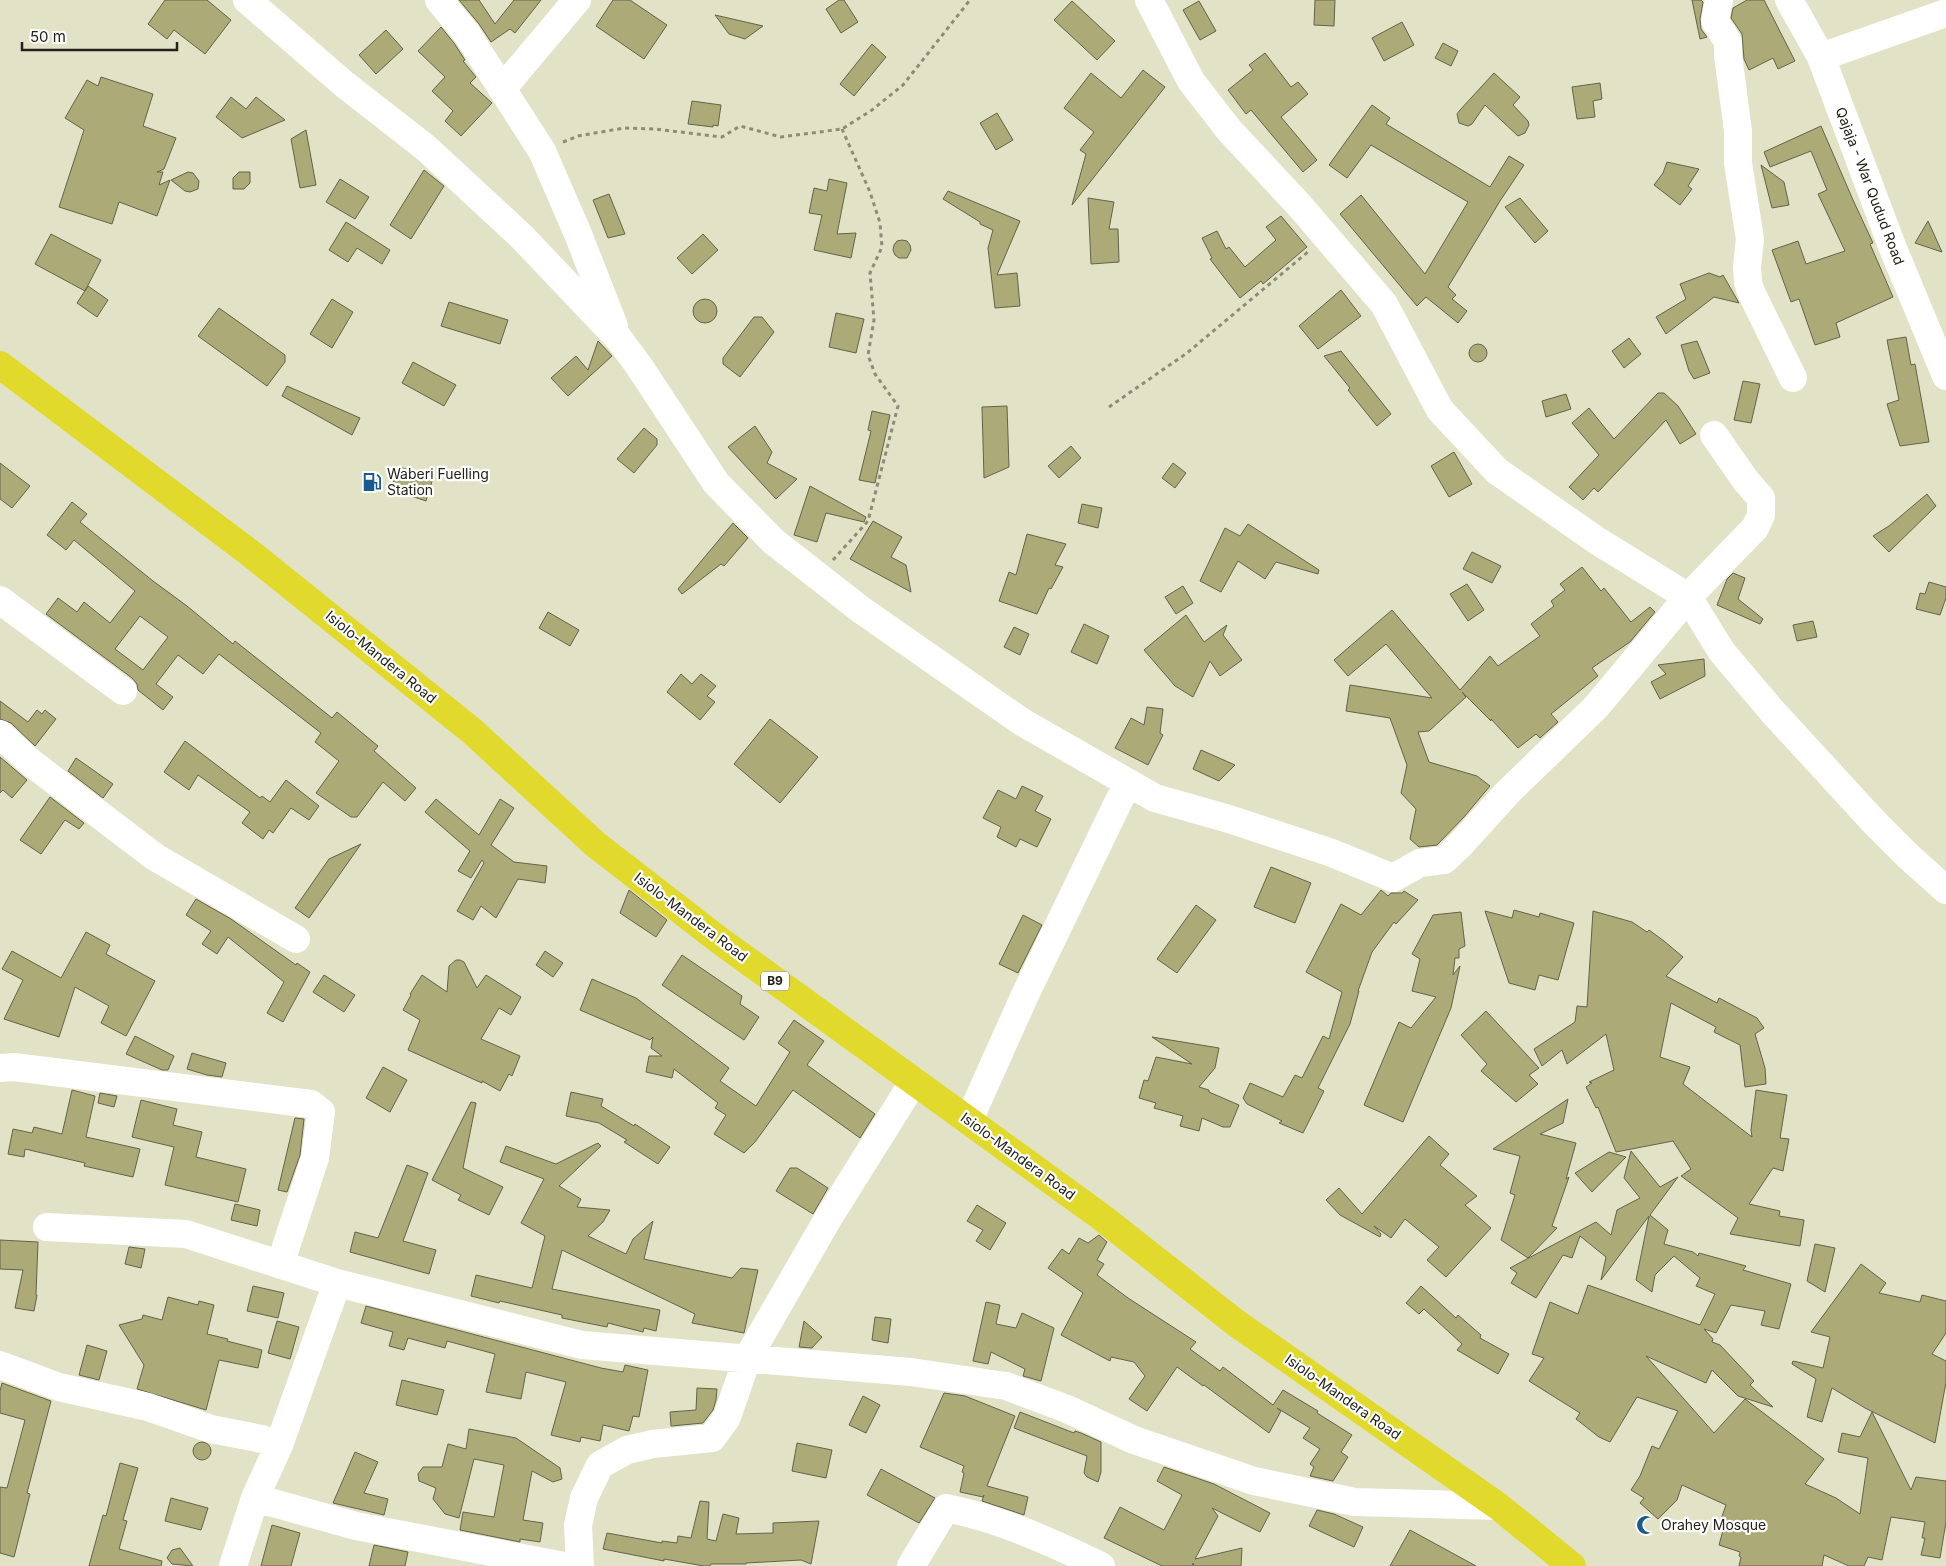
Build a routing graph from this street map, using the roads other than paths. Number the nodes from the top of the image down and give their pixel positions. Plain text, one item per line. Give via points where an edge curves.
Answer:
1 (247, 0) edge
2 (439, 0) edge
3 (577, 0) edge
4 (1148, 0) edge
5 (1719, 0) edge
6 (1789, 0) edge
7 (1946, 13) edge
8 (1821, 57) junction
9 (502, 89) junction
10 (619, 339) junction
11 (0, 365) edge
12 (1946, 376) edge
13 (1793, 378) dead end
14 (1714, 435) dead end
15 (1688, 596) junction
16 (0, 600) edge
17 (123, 691) dead end
18 (0, 734) edge
19 (1127, 784) junction
20 (1946, 890) edge
21 (296, 939) dead end
22 (0, 1068) edge
23 (914, 1081) junction
24 (969, 1120) junction
25 (46, 1227) dead end
26 (280, 1265) junction
27 (338, 1283) junction
28 (747, 1359) junction
29 (0, 1365) edge
30 (279, 1445) junction
31 (256, 1498) junction
32 (1498, 1506) junction
33 (233, 1566) edge
34 (564, 1566) edge
35 (580, 1566) edge
36 (911, 1566) edge
37 (1101, 1566) edge
38 (1572, 1566) edge

1 - 10 street via 344,84 426,148 521,236
2 - 9 street via 467,34
3 - 9 street
4 - 15 street via 1191,81 1229,130 1384,304 1440,410 1497,471 1596,540
5 - 13 street via 1715,21 1728,42 1738,131 1738,162 1750,239 1748,282
6 - 8 street, Qajaja - War Qudud Road
7 - 8 street
8 - 12 street, Qajaja - War Qudud Road via 1892,246
9 - 10 street via 542,151
10 - 19 street via 716,483 773,541 860,609 1022,722
11 - 23 highway, Isiolo-Mandera Road / B9 via 250,553 472,731 595,844 719,940
14 - 15 street via 1761,498 1761,515 1755,528
15 - 19 street via 1596,707 1508,792 1460,845 1444,860 1420,863 1393,878 1323,850 1155,798
15 - 20 street via 1722,652 1772,711 1874,822
16 - 17 street
18 - 21 street via 29,761 155,857
19 - 24 street via 1025,995
22 - 26 street via 14,1067 312,1104 321,1112 315,1158
23 - 24 highway, Isiolo-Mandera Road / B9
23 - 28 street via 829,1217
24 - 32 highway, Isiolo-Mandera Road / B9 via 1236,1322
25 - 26 street via 186,1234
26 - 27 street
27 - 28 street via 582,1345
27 - 30 street
28 - 32 street via 911,1372 1006,1386 1134,1440 1254,1481 1355,1502
28 - 35 street via 727,1417 712,1438 627,1450 600,1465 584,1498 578,1525
29 - 30 street via 59,1386 148,1407 211,1429
30 - 31 street
31 - 33 street
31 - 34 street via 356,1526
32 - 38 highway, Isiolo-Mandera Road / B9
36 - 37 street via 946,1508 978,1514 1049,1540

